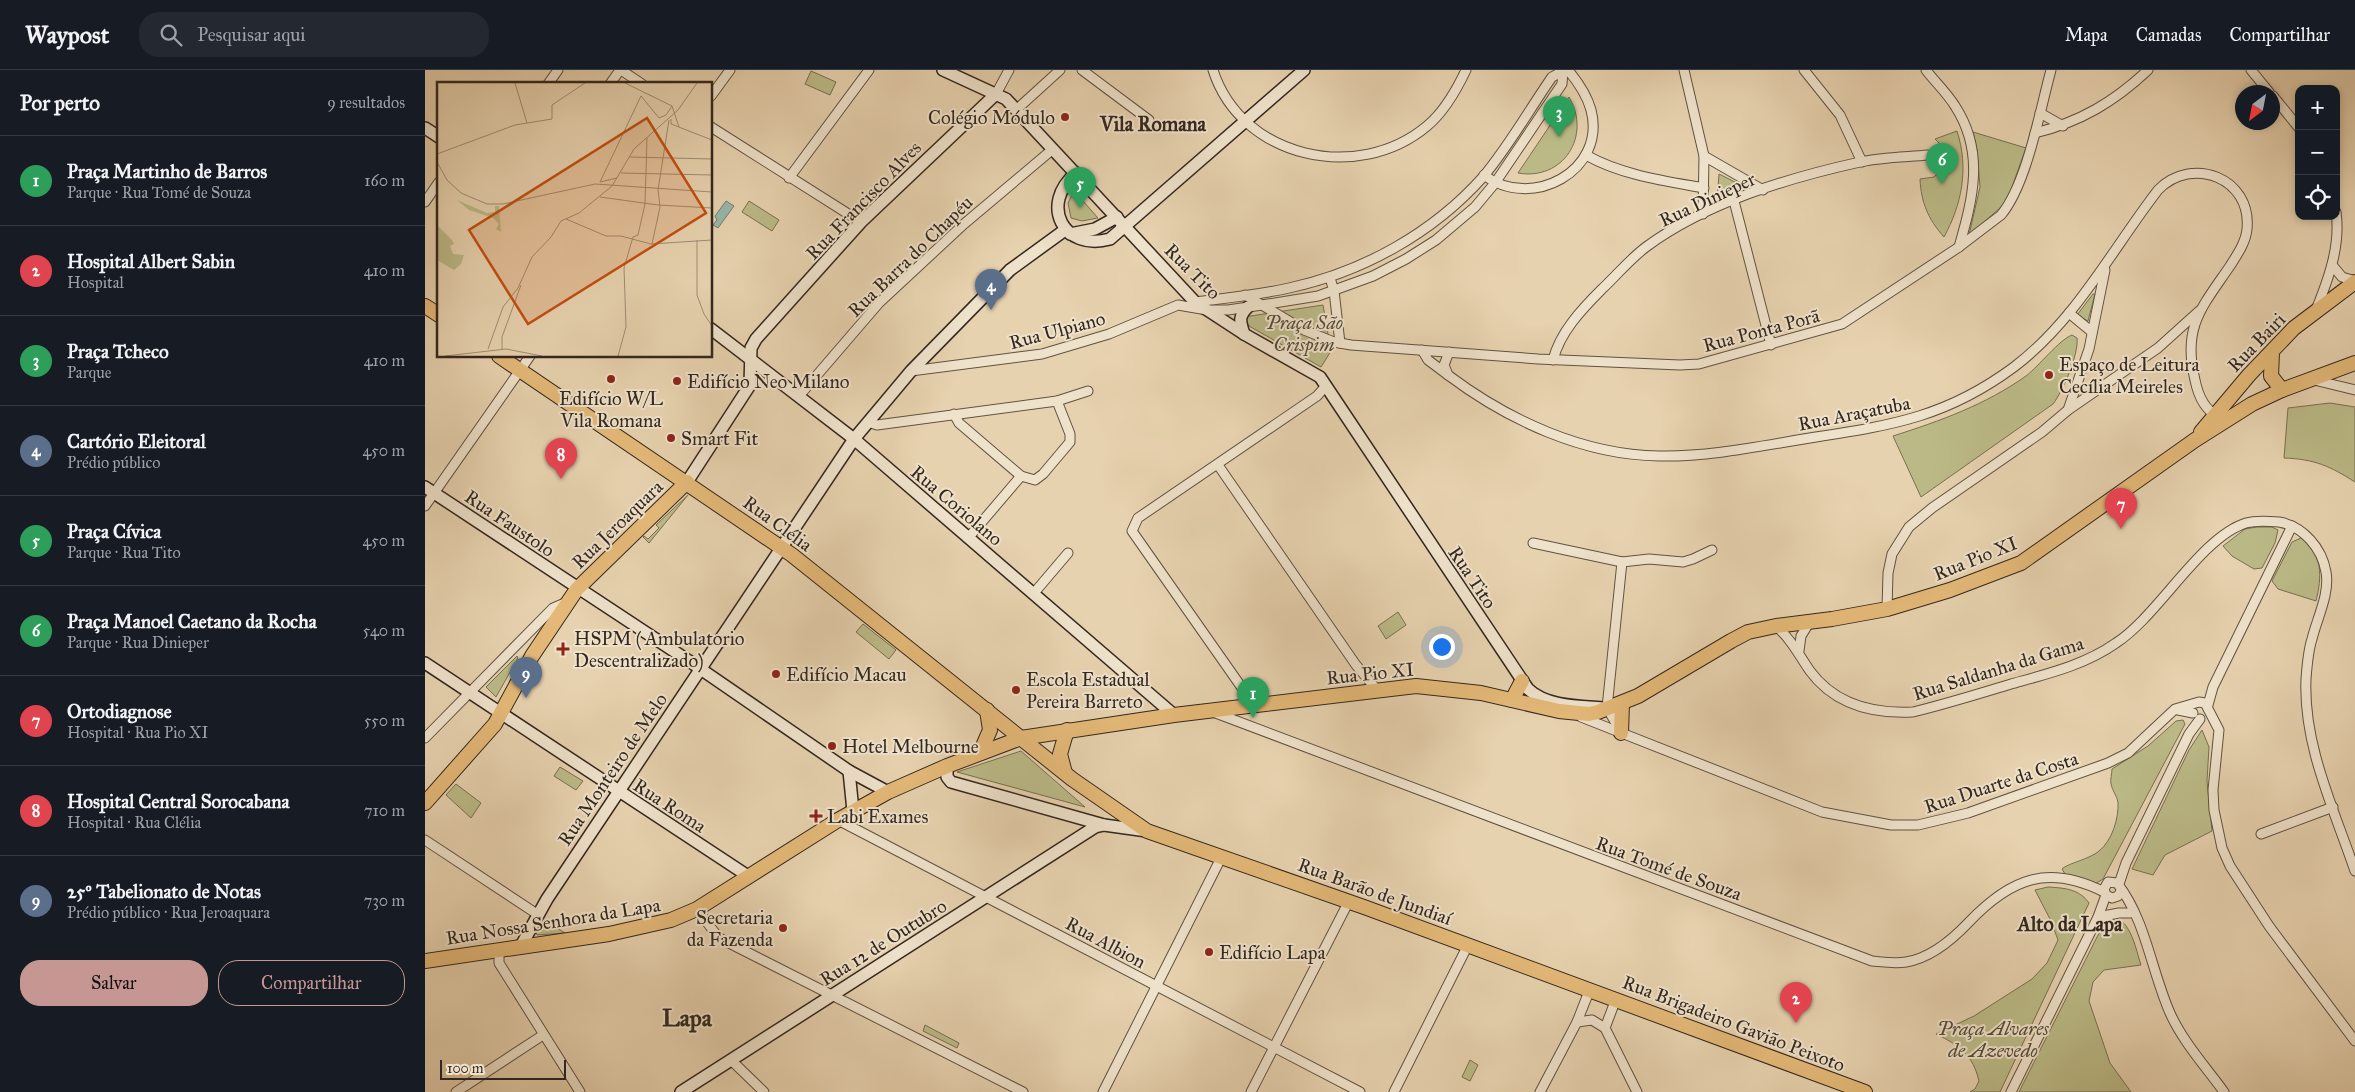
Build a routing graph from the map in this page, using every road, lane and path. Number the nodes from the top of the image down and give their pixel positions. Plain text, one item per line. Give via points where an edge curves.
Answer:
1 (558, 70) edge
2 (620, 70) edge
3 (730, 70) edge
4 (869, 70) edge
5 (943, 70) edge
6 (1009, 70) edge
7 (1059, 70) edge
8 (1082, 70) edge
9 (1213, 70) edge
10 (1305, 70) edge
11 (1466, 70) edge
12 (1563, 70) edge
13 (1568, 70) edge
14 (1684, 70) edge
15 (1804, 70) edge
16 (1926, 70) edge
17 (2051, 70) edge
18 (2148, 70) edge
19 (2251, 70) edge
20 (549, 82) edge
21 (611, 82) edge
22 (640, 82) edge
23 (2263, 85) edge
24 (713, 93) edge
25 (995, 94) junction
26 (2280, 105) edge
27 (1016, 110) junction
28 (2040, 113) junction
29 (1149, 120) dead end
30 (1244, 122) junction
31 (2295, 123) edge
32 (2063, 126) junction
33 (425, 128) edge
34 (713, 128) edge
35 (2035, 133) junction
36 (437, 137) edge
37 (1053, 149) junction
38 (1586, 155) junction
39 (1929, 155) dead end
40 (1704, 156) junction
41 (1862, 162) junction
42 (1076, 173) junction
43 (1484, 175) junction
44 (789, 178) junction
45 (1495, 183) junction
46 (437, 185) edge
47 (1704, 188) junction
48 (1763, 190) junction
49 (1734, 201) junction
50 (425, 202) edge
51 (1453, 207) junction
52 (1703, 214) junction
53 (1117, 217) junction
54 (1464, 218) junction
55 (2336, 220) edge
56 (861, 222) junction
57 (1125, 226) junction
58 (1427, 228) junction
59 (1067, 232) junction
60 (1436, 240) junction
61 (1398, 246) junction
62 (1959, 247) junction
63 (1406, 260) junction
64 (1368, 262) junction
65 (2332, 266) junction
66 (2105, 268) junction
67 (1373, 276) junction
68 (1330, 278) junction
69 (2355, 281) edge
70 (1181, 287) junction
71 (1334, 291) junction
72 (1245, 295) junction
73 (1195, 302) junction
74 (1263, 305) junction
75 (425, 306) edge
76 (1248, 307) junction
77 (1173, 308) junction
78 (1207, 310) junction
79 (2199, 310) junction
80 (2315, 310) junction
81 (2069, 313) junction
82 (437, 314) edge
83 (713, 330) edge
84 (2092, 332) junction
85 (1244, 334) junction
86 (1340, 343) junction
87 (1771, 345) junction
88 (1422, 350) junction
89 (1449, 352) junction
90 (2271, 353) junction
91 (502, 358) edge
92 (528, 358) edge
93 (752, 359) junction
94 (1553, 360) junction
95 (2355, 363) edge
96 (520, 370) junction
97 (911, 371) junction
98 (1448, 375) junction
99 (2311, 379) junction
100 (1327, 390) junction
101 (2282, 390) junction
102 (2355, 390) edge
103 (1089, 391) dead end
104 (799, 396) junction
105 (1057, 401) junction
106 (2068, 410) junction
107 (2219, 410) junction
108 (954, 414) junction
109 (2229, 420) junction
110 (868, 422) junction
111 (854, 439) junction
112 (2195, 440) junction
113 (1218, 465) junction
114 (1021, 476) junction
115 (687, 482) junction
116 (429, 490) edge
117 (425, 506) edge
118 (2292, 526) junction
119 (969, 537) junction
120 (1533, 543) dead end
121 (782, 547) junction
122 (1712, 550) dead end
123 (1069, 553) dead end
124 (1622, 562) junction
125 (577, 589) junction
126 (1034, 593) junction
127 (569, 601) junction
128 (1887, 609) junction
129 (1809, 623) junction
130 (1776, 626) junction
131 (1799, 651) junction
132 (425, 663) edge
133 (700, 668) junction
134 (1522, 681) junction
135 (1373, 690) junction
136 (469, 693) junction
137 (1512, 700) junction
138 (1622, 704) junction
139 (1254, 705) junction
140 (1607, 708) junction
141 (987, 710) junction
142 (1209, 710) junction
143 (2201, 711) junction
144 (1567, 712) junction
145 (501, 714) junction
146 (1174, 715) junction
147 (1067, 730) junction
148 (1621, 733) junction
149 (425, 738) edge
150 (1021, 738) junction
151 (980, 753) junction
152 (947, 766) junction
153 (849, 771) junction
154 (1065, 773) junction
155 (617, 792) junction
156 (888, 792) junction
157 (425, 803) edge
158 (2333, 808) junction
159 (853, 811) junction
160 (838, 820) junction
161 (1105, 825) junction
162 (1147, 831) junction
163 (2261, 834) dead end
164 (425, 840) edge
165 (1222, 856) junction
166 (2355, 871) edge
167 (747, 876) junction
168 (2112, 892) junction
169 (986, 897) junction
170 (1349, 901) junction
171 (697, 909) junction
172 (537, 914) junction
173 (2133, 915) junction
174 (2098, 917) junction
175 (1469, 945) junction
176 (521, 946) junction
177 (499, 949) junction
178 (425, 961) edge
179 (1157, 987) junction
180 (1590, 989) junction
181 (830, 996) junction
182 (1616, 998) junction
183 (1577, 1022) junction
184 (1605, 1028) junction
185 (543, 1035) junction
186 (2355, 1041) edge
187 (1274, 1047) junction
188 (731, 1060) junction
189 (456, 1092) edge
190 (580, 1092) edge
191 (681, 1092) edge
192 (764, 1092) edge
193 (1023, 1092) edge
194 (1103, 1092) edge
195 (1251, 1092) edge
196 (1360, 1092) edge
197 (1394, 1092) edge
198 (1540, 1092) edge
199 (1637, 1092) edge
200 (1865, 1092) edge
201 (2011, 1092) edge
202 (2224, 1092) edge

1 - 20 street
2 - 21 street
2 - 22 street
3 - 24 street
4 - 44 street
5 - 25 street, Rua Tito
6 - 25 street, Rua Francisco Alves
7 - 27 street
8 - 29 street
9 - 30 street via 1230,105
10 - 30 street
11 - 30 street via 1443,109 1427,126 1401,143 1376,152 1345,158 1301,152 1269,140
12 - 43 street via 1552,77
12 - 45 street via 1562,84
13 - 38 street via 1580,84 1592,111 1592,130
14 - 40 street
15 - 41 street via 1840,115
16 - 62 street via 1955,106 1967,129 1975,160 1973,196
17 - 28 street, Rua Ponta Porã
18 - 32 street via 2105,105
19 - 23 street
25 - 27 street, Rua Tito via 1006,99
25 - 56 street, Rua Francisco Alves
26 - 31 street
27 - 37 street, Rua Tito
28 - 32 street
28 - 35 street, Rua Ponta Porã
30 - 57 street
32 - 35 street
33 - 36 street
34 - 44 street
35 - 62 street, Rua Ponta Porã via 2008,207
37 - 42 street, Rua Tito
37 - 104 street, Rua Barra do Chapéu via 964,224 879,303
38 - 45 street via 1572,172 1543,188 1515,188
38 - 47 street via 1613,168
39 - 41 street, Rua Dinieper
40 - 47 street
40 - 48 street
41 - 48 street, Rua Dinieper
42 - 53 street, Rua Tito
42 - 59 street via 1065,185 1059,201 1058,210
43 - 45 street
43 - 51 street
44 - 56 street
45 - 54 street
46 - 50 street
47 - 52 street
48 - 49 street, Rua Dinieper
49 - 52 street, Rua Dinieper
49 - 87 street
51 - 54 street
51 - 58 street
52 - 94 street, Rua Dinieper via 1645,248 1615,277 1562,336
53 - 57 street, Rua Tito
53 - 59 street via 1095,229
54 - 60 street
55 - 65 street
56 - 93 street, Rua Francisco Alves via 757,339 751,348
57 - 59 street via 1110,239 1100,242 1078,238
57 - 70 street, Rua Tito
58 - 60 street
58 - 61 street
59 - 97 street, Rua Monteiro de Melo via 1010,270
60 - 63 street
61 - 63 street
61 - 64 street
62 - 87 street, Rua Ponta Porã via 1842,324
63 - 67 street
64 - 67 street
64 - 68 street
65 - 69 street via 2342,277
65 - 80 street
66 - 79 street, Rua Araçatuba via 2158,190 2172,178 2207,173 2221,178 2242,200 2247,220 2246,236 2241,249
66 - 81 street, Rua Araçatuba
66 - 84 street
67 - 71 street
68 - 71 street
68 - 72 street
69 - 80 main road, Rua Bairi
70 - 73 street, Rua Tito
70 - 77 street
71 - 74 street
71 - 86 street
72 - 73 street
72 - 74 street
73 - 78 street, Rua Tito
74 - 76 street
74 - 86 street via 1304,330
75 - 82 main road
76 - 78 street
76 - 85 street via 1240,318
77 - 78 street, Rua Ulpiano via 1181,305
77 - 97 street, Rua Ulpiano via 1109,334 1042,354
78 - 85 street, Rua Tito
79 - 106 street via 2158,348
79 - 107 street via 2190,358 2198,393
80 - 90 main road, Rua Bairi
81 - 84 street
81 - 98 street, Rua Araçatuba via 2015,366 1961,400 1926,415 1881,427 1697,454 1634,454 1556,435 1493,406
83 - 93 street, Rua Coriolano
84 - 106 street
85 - 100 street, Rua Tito via 1309,370 1319,377
86 - 88 street, Rua Ponta Porã
87 - 94 street, Rua Ponta Porã via 1699,364
88 - 89 street, Rua Ponta Porã
88 - 98 street, Rua Araçatuba via 1428,360
89 - 94 street, Rua Ponta Porã
89 - 98 street via 1444,365
90 - 101 main road via 2271,376
90 - 107 main road, Rua Bairi
91 - 96 main road, Rua Clélia
92 - 96 street
93 - 104 street, Rua Coriolano
93 - 115 street, Rua Jeroaquara via 750,385
95 - 99 main road, Rua Pio XI
96 - 115 main road, Rua Clélia
96 - 116 street
97 - 110 street, Rua Monteiro de Melo
99 - 101 main road, Rua Pio XI
99 - 102 street
100 - 113 street
100 - 134 street, Rua Tito
101 - 109 main road, Rua Pio XI via 2252,404
103 - 105 street
104 - 111 street, Rua Coriolano
105 - 108 street
105 - 114 street via 1070,442 1039,478 1031,480
106 - 128 street via 1909,527 1892,554
107 - 109 street
107 - 112 main road, Rua Bairi
108 - 110 street via 877,426
108 - 114 street via 959,423
109 - 112 main road, Rua Pio XI
110 - 111 street, Rua Monteiro de Melo
111 - 119 street, Rua Coriolano
111 - 121 street, Rua Monteiro de Melo
112 - 128 main road, Rua Pio XI via 2021,563
113 - 135 street
113 - 139 street via 1138,518 1132,531
114 - 119 street
115 - 121 main road, Rua Clélia
115 - 125 main road, Rua Jeroaquara
116 - 117 street
116 - 125 street, Rua Faustolo
118 - 131 street, Rua Saldanha da Gama via 2255,521 2234,529 2216,541 2137,626 2099,654 2072,666 1935,706 1894,713 1863,709 1818,680
118 - 143 street
118 - 158 street, Rua Saldanha da Gama via 2310,539 2326,573 2325,593 2311,641 2306,693 2309,729
119 - 126 street, Rua Coriolano
120 - 124 street
121 - 133 street, Rua Monteiro de Melo
121 - 141 main road, Rua Clélia
122 - 124 street via 1683,562 1649,559
123 - 126 street
124 - 140 street
125 - 127 main road, Rua Jeroaquara
125 - 133 street, Rua Faustolo
126 - 146 street, Rua Coriolano
127 - 136 street via 553,608
127 - 145 main road, Rua Jeroaquara via 532,656
128 - 129 main road, Rua Pio XI
129 - 130 main road, Rua Pio XI
129 - 131 street via 1801,636
130 - 131 street, Rua Saldanha da Gama
130 - 138 main road, Rua Pio XI via 1739,636
132 - 136 street, Rua Roma
133 - 153 street, Rua Faustolo
133 - 155 street, Rua Monteiro de Melo
134 - 137 main road
134 - 140 street, Rua Pio XI via 1533,694 1543,699
135 - 137 main road, Rua Pio XI via 1429,686
135 - 139 main road, Rua Pio XI
136 - 145 street, Rua Roma
136 - 149 street
137 - 144 main road, Rua Pio XI
138 - 140 main road, Rua Pio XI
138 - 148 main road
139 - 142 main road
140 - 144 main road, Rua Pio XI via 1589,714
140 - 148 street
141 - 150 main road, Rua Clélia
141 - 151 main road via 990,730
142 - 146 main road
142 - 168 street, Rua Tomé de Souza via 1872,960 1906,962 1935,950 1960,933 1999,895 2021,882 2045,876
143 - 148 street, Rua Duarte da Costa via 2175,709 2128,753 2108,763 1968,813 1918,825 1865,822 1822,812
143 - 168 street
143 - 186 street via 2219,730 2214,810 2230,866 2269,926
144 - 148 street, Rua Duarte da Costa
145 - 155 street, Rua Roma
145 - 157 main road, Rua Jeroaquara
146 - 147 main road
147 - 150 main road
147 - 154 main road via 1059,754
150 - 151 main road, Rua Nossa Senhora da Lapa
150 - 154 main road, Rua Clélia
151 - 152 main road, Rua Nossa Senhora da Lapa
152 - 156 main road, Rua Nossa Senhora da Lapa
152 - 161 street via 947,778 951,782
153 - 156 street, Rua Faustolo
153 - 159 street
154 - 162 main road, Rua Barão de Jundiaí
155 - 167 street, Rua Roma
155 - 172 street, Rua Monteiro de Melo
156 - 159 main road, Rua Nossa Senhora da Lapa
158 - 163 street
158 - 166 street, Rua Saldanha da Gama
159 - 160 main road, Rua Nossa Senhora da Lapa
160 - 167 main road, Rua Nossa Senhora da Lapa
160 - 169 street, Rua Albion
161 - 162 street
161 - 169 street, Rua 12 de Outubro via 1095,827
162 - 165 main road, Rua Barão de Jundiaí
164 - 172 street
165 - 170 main road, Rua Barão de Jundiaí
165 - 179 street
167 - 171 main road, Rua Nossa Senhora da Lapa
168 - 173 street via 2135,909
168 - 174 street
169 - 179 street, Rua Albion
169 - 181 street, Rua 12 de Outubro
170 - 175 main road, Rua Barão de Jundiaí
170 - 187 street
171 - 176 main road, Rua Nossa Senhora da Lapa via 644,928
171 - 181 street via 718,937
172 - 176 street, Rua Monteiro de Melo
173 - 174 street via 2119,912
173 - 202 street via 2171,1015
174 - 201 street
175 - 180 main road, Rua Barão de Jundiaí
175 - 197 street
176 - 177 main road, Rua Nossa Senhora da Lapa
177 - 178 main road, Rua Nossa Senhora da Lapa
177 - 185 street via 499,963
179 - 187 street, Rua Albion
179 - 194 street
180 - 182 main road, Rua Brigadeiro Gavião Peixoto
180 - 183 street
181 - 188 street, Rua 12 de Outubro
181 - 193 street
182 - 184 street
182 - 200 main road, Rua Brigadeiro Gavião Peixoto
183 - 184 street via 1592,1020
183 - 198 street
184 - 199 street
185 - 189 street
185 - 190 street
187 - 195 street
187 - 196 street, Rua Albion
188 - 191 street, Rua 12 de Outubro
188 - 192 street

